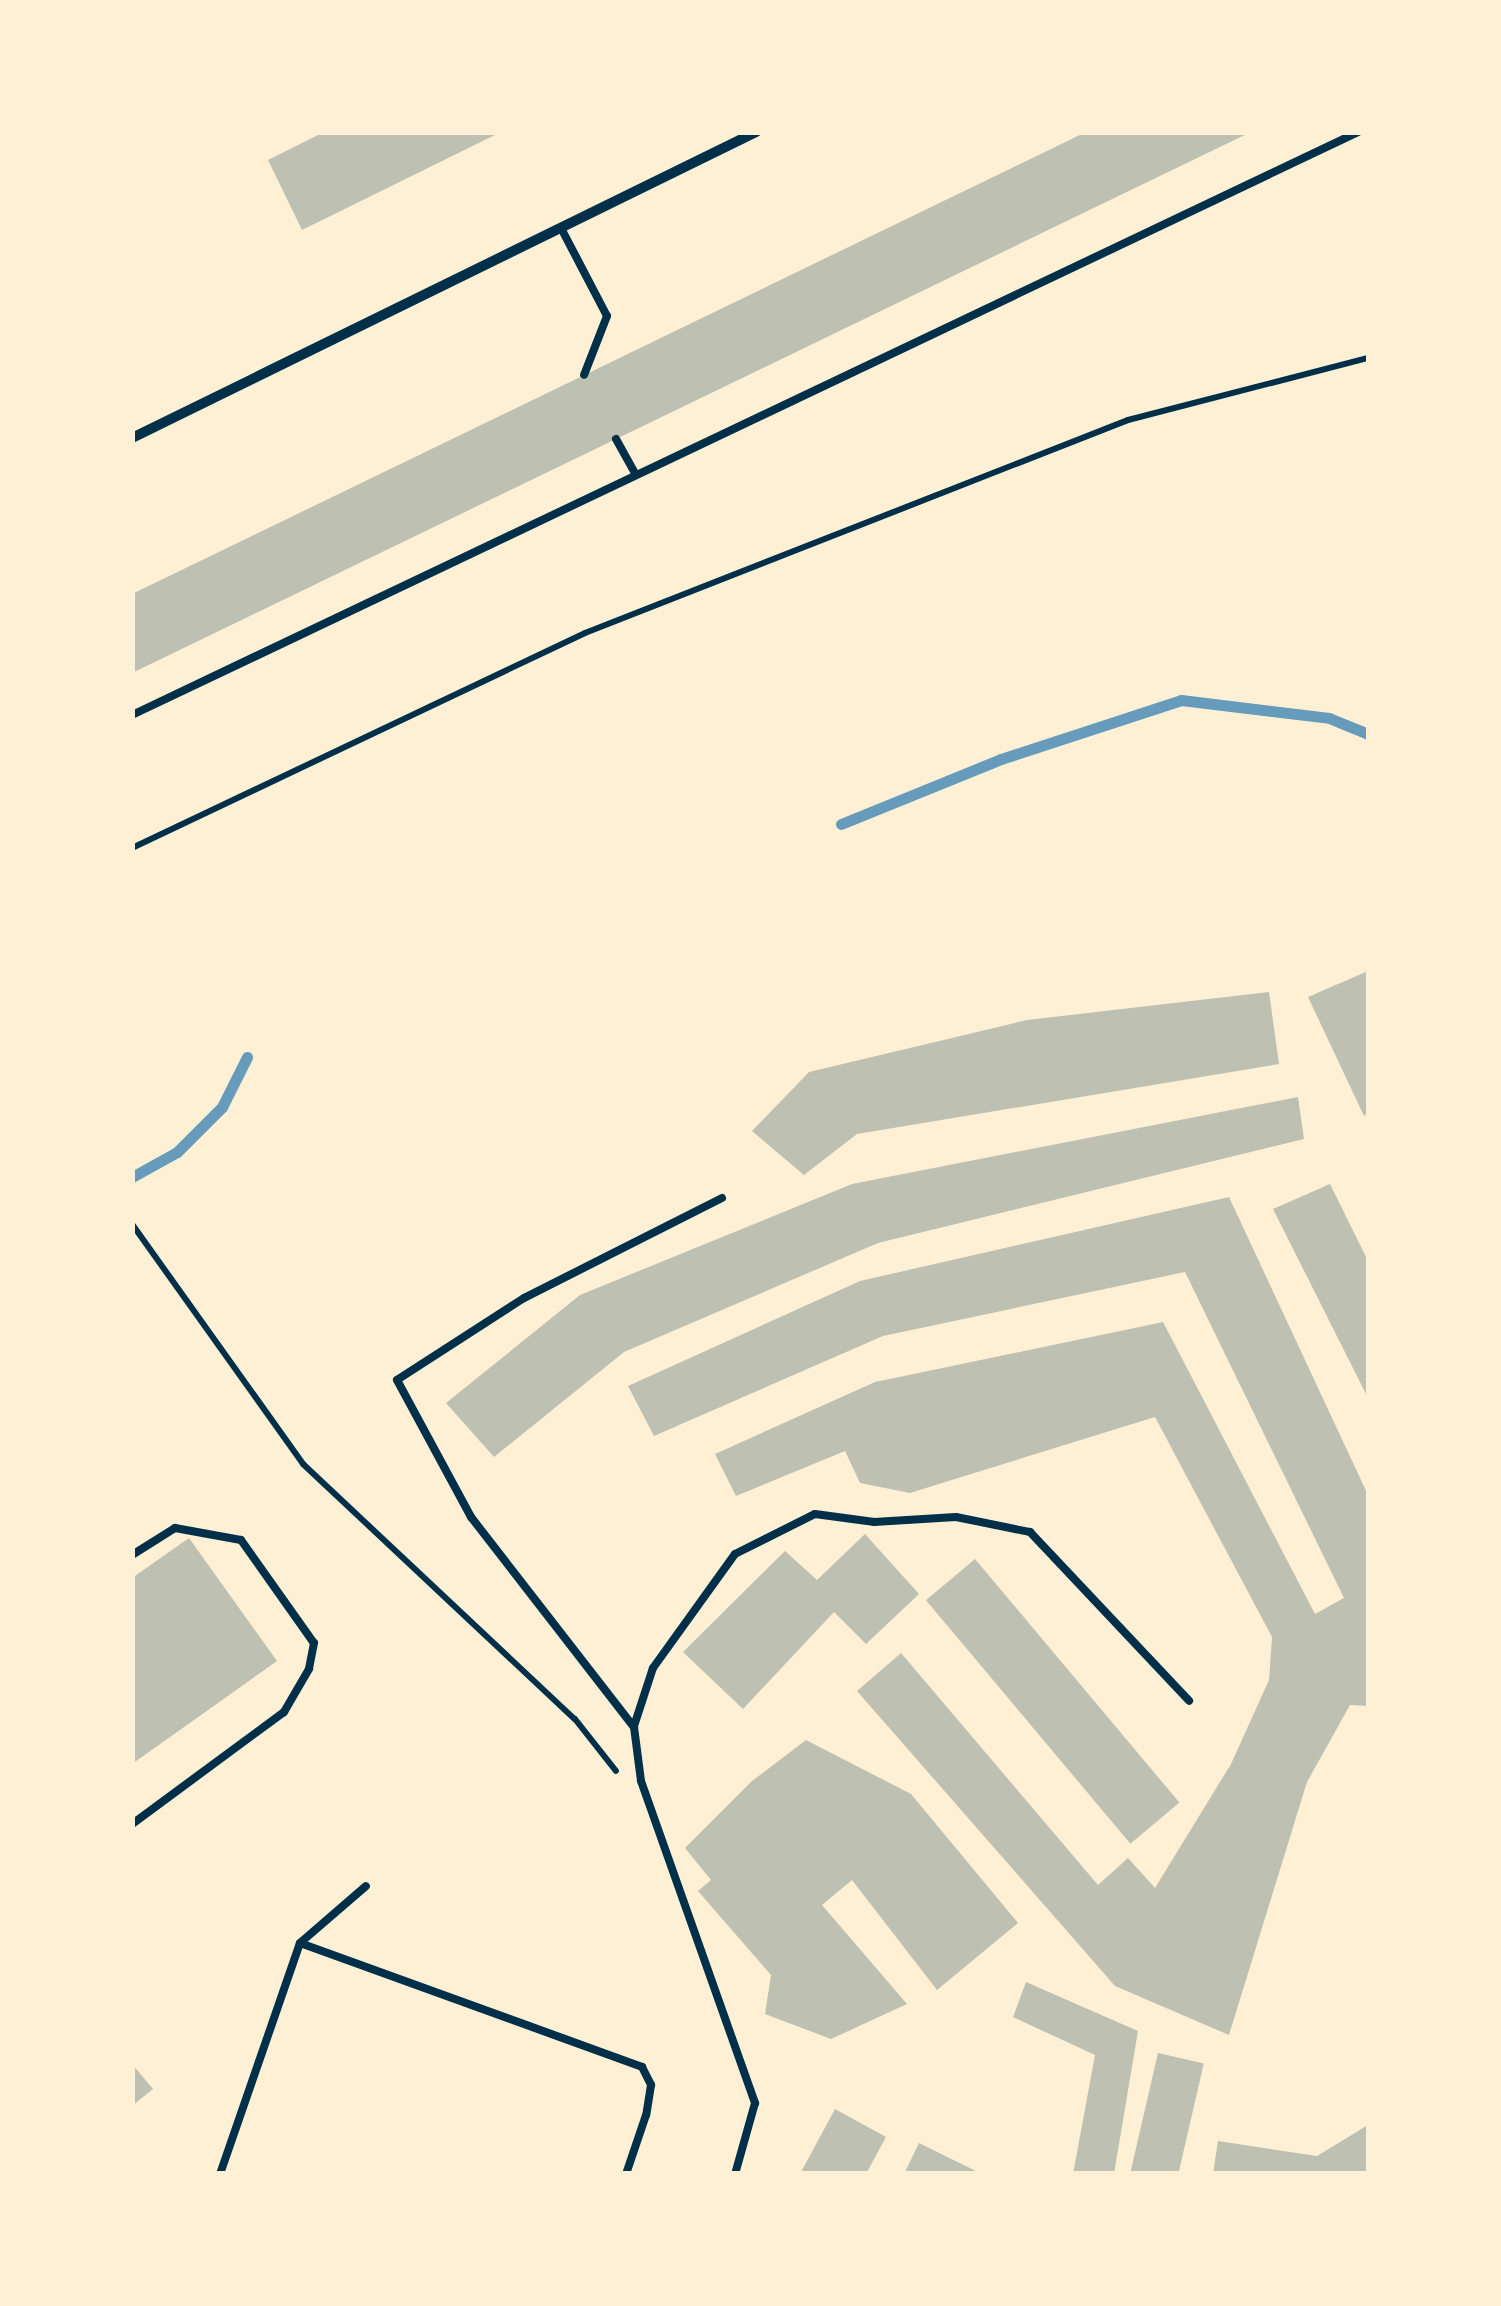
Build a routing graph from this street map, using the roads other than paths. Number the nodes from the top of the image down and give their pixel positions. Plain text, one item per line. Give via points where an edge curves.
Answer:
1 (756, 132) edge
2 (1358, 132) edge
3 (561, 228) junction
4 (584, 375) dead end
5 (132, 438) edge
6 (616, 440) dead end
7 (636, 475) junction
8 (132, 715) edge
9 (722, 1198) dead end
10 (132, 1555) edge
11 (1188, 1702) dead end
12 (634, 1727) junction
13 (132, 1824) edge
14 (366, 1886) dead end
15 (300, 1943) junction
16 (220, 2174) edge
17 (626, 2174) edge
18 (735, 2174) edge

1 - 3 street
2 - 7 lane
3 - 4 lane via 607,316
3 - 5 street
6 - 7 lane
7 - 8 lane
9 - 12 lane via 524,1298 397,1380 471,1517
10 - 13 lane via 174,1528 241,1540 314,1643 309,1669 284,1712
11 - 12 lane via 1030,1532 956,1517 874,1522 815,1514 735,1554 652,1668
12 - 18 lane via 641,1780 755,2103
14 - 15 lane
15 - 16 lane
15 - 17 lane via 642,2067 651,2085

